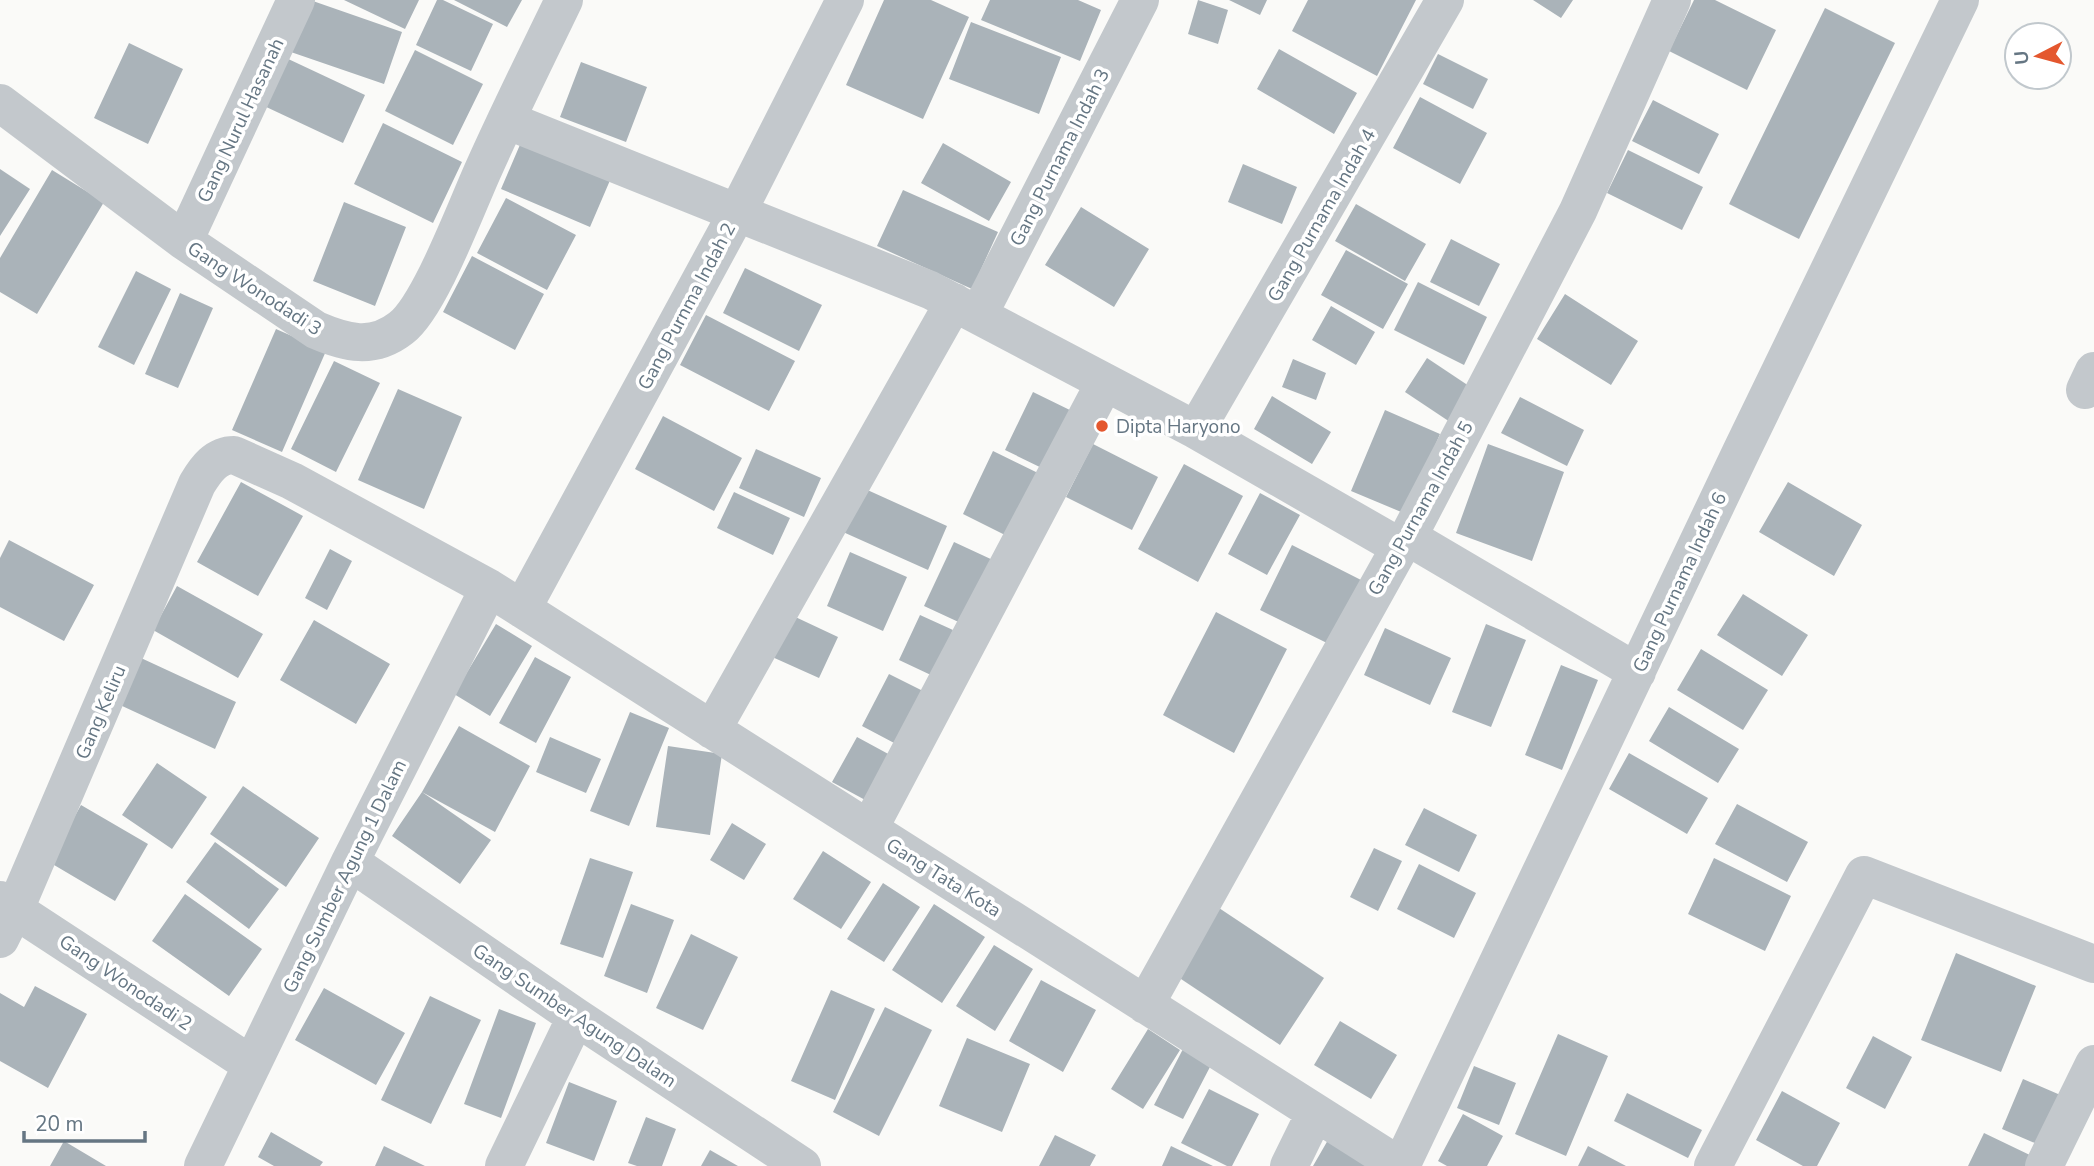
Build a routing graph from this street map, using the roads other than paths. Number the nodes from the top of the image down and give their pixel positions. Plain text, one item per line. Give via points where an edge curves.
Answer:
1 (296, 0) edge
2 (564, 0) edge
3 (845, 0) edge
4 (1140, 0) edge
5 (1445, 0) edge
6 (1672, 0) edge
7 (1960, 0) edge
8 (0, 103) edge
9 (506, 120) junction
10 (737, 213) junction
11 (184, 241) junction
12 (967, 308) junction
13 (1105, 382) junction
14 (1196, 430) junction
15 (1404, 542) junction
16 (489, 589) junction
17 (522, 609) junction
18 (1637, 671) junction
19 (712, 730) junction
20 (869, 829) junction
21 (350, 862) junction
22 (5, 916) edge
23 (2094, 964) edge
24 (1145, 1005) junction
25 (576, 1017) junction
26 (2094, 1064) edge
27 (251, 1066) junction
28 (1315, 1113) junction
29 (203, 1166) edge
30 (504, 1166) edge
31 (802, 1166) edge
32 (1289, 1166) edge
33 (1401, 1166) edge
34 (1713, 1166) edge
35 (2044, 1166) edge

1 - 11 street, Gang Nurul Hasanah
2 - 9 street, Gang Wonodadi 3
3 - 10 street, Gang Purnma Indah 2
4 - 12 street, Gang Purnama Indah 3
5 - 14 street, Gang Purnama Indah 4
6 - 15 street, Gang Purnama Indah 5 via 1577,211
7 - 18 street, Gang Purnama Indah 6
8 - 11 street, Gang Wonodadi 3
9 - 10 street
9 - 11 street, Gang Wonodadi 3 via 430,287 412,318 378,341 356,343 316,331
10 - 12 street
10 - 17 street, Gang Purnma Indah 2
12 - 13 street
12 - 19 street, Gang Purnama Indah 3
13 - 14 street
13 - 20 street
14 - 15 street
15 - 18 street
15 - 24 street, Gang Purnama Indah 5
16 - 17 street, Gang Tata Kota
16 - 21 street, Gang Sumber Agung 1 Dalam
16 - 22 street, Gang Keliru via 292,481 234,455 212,463 197,484
17 - 19 street, Gang Tata Kota
18 - 33 street, Gang Purnama Indah 6
19 - 20 street, Gang Tata Kota
20 - 24 street, Gang Tata Kota
21 - 25 street, Gang Sumber Agung Dalam
21 - 27 street, Gang Sumber Agung 1 Dalam
22 - 27 street, Gang Wonodadi 2
23 - 34 street via 1864,875
24 - 28 street, Gang Tata Kota
25 - 30 street
25 - 31 street, Gang Sumber Agung Dalam
26 - 35 street
27 - 29 street, Gang Sumber Agung 1 Dalam
28 - 32 street
28 - 33 street, Gang Tata Kota

